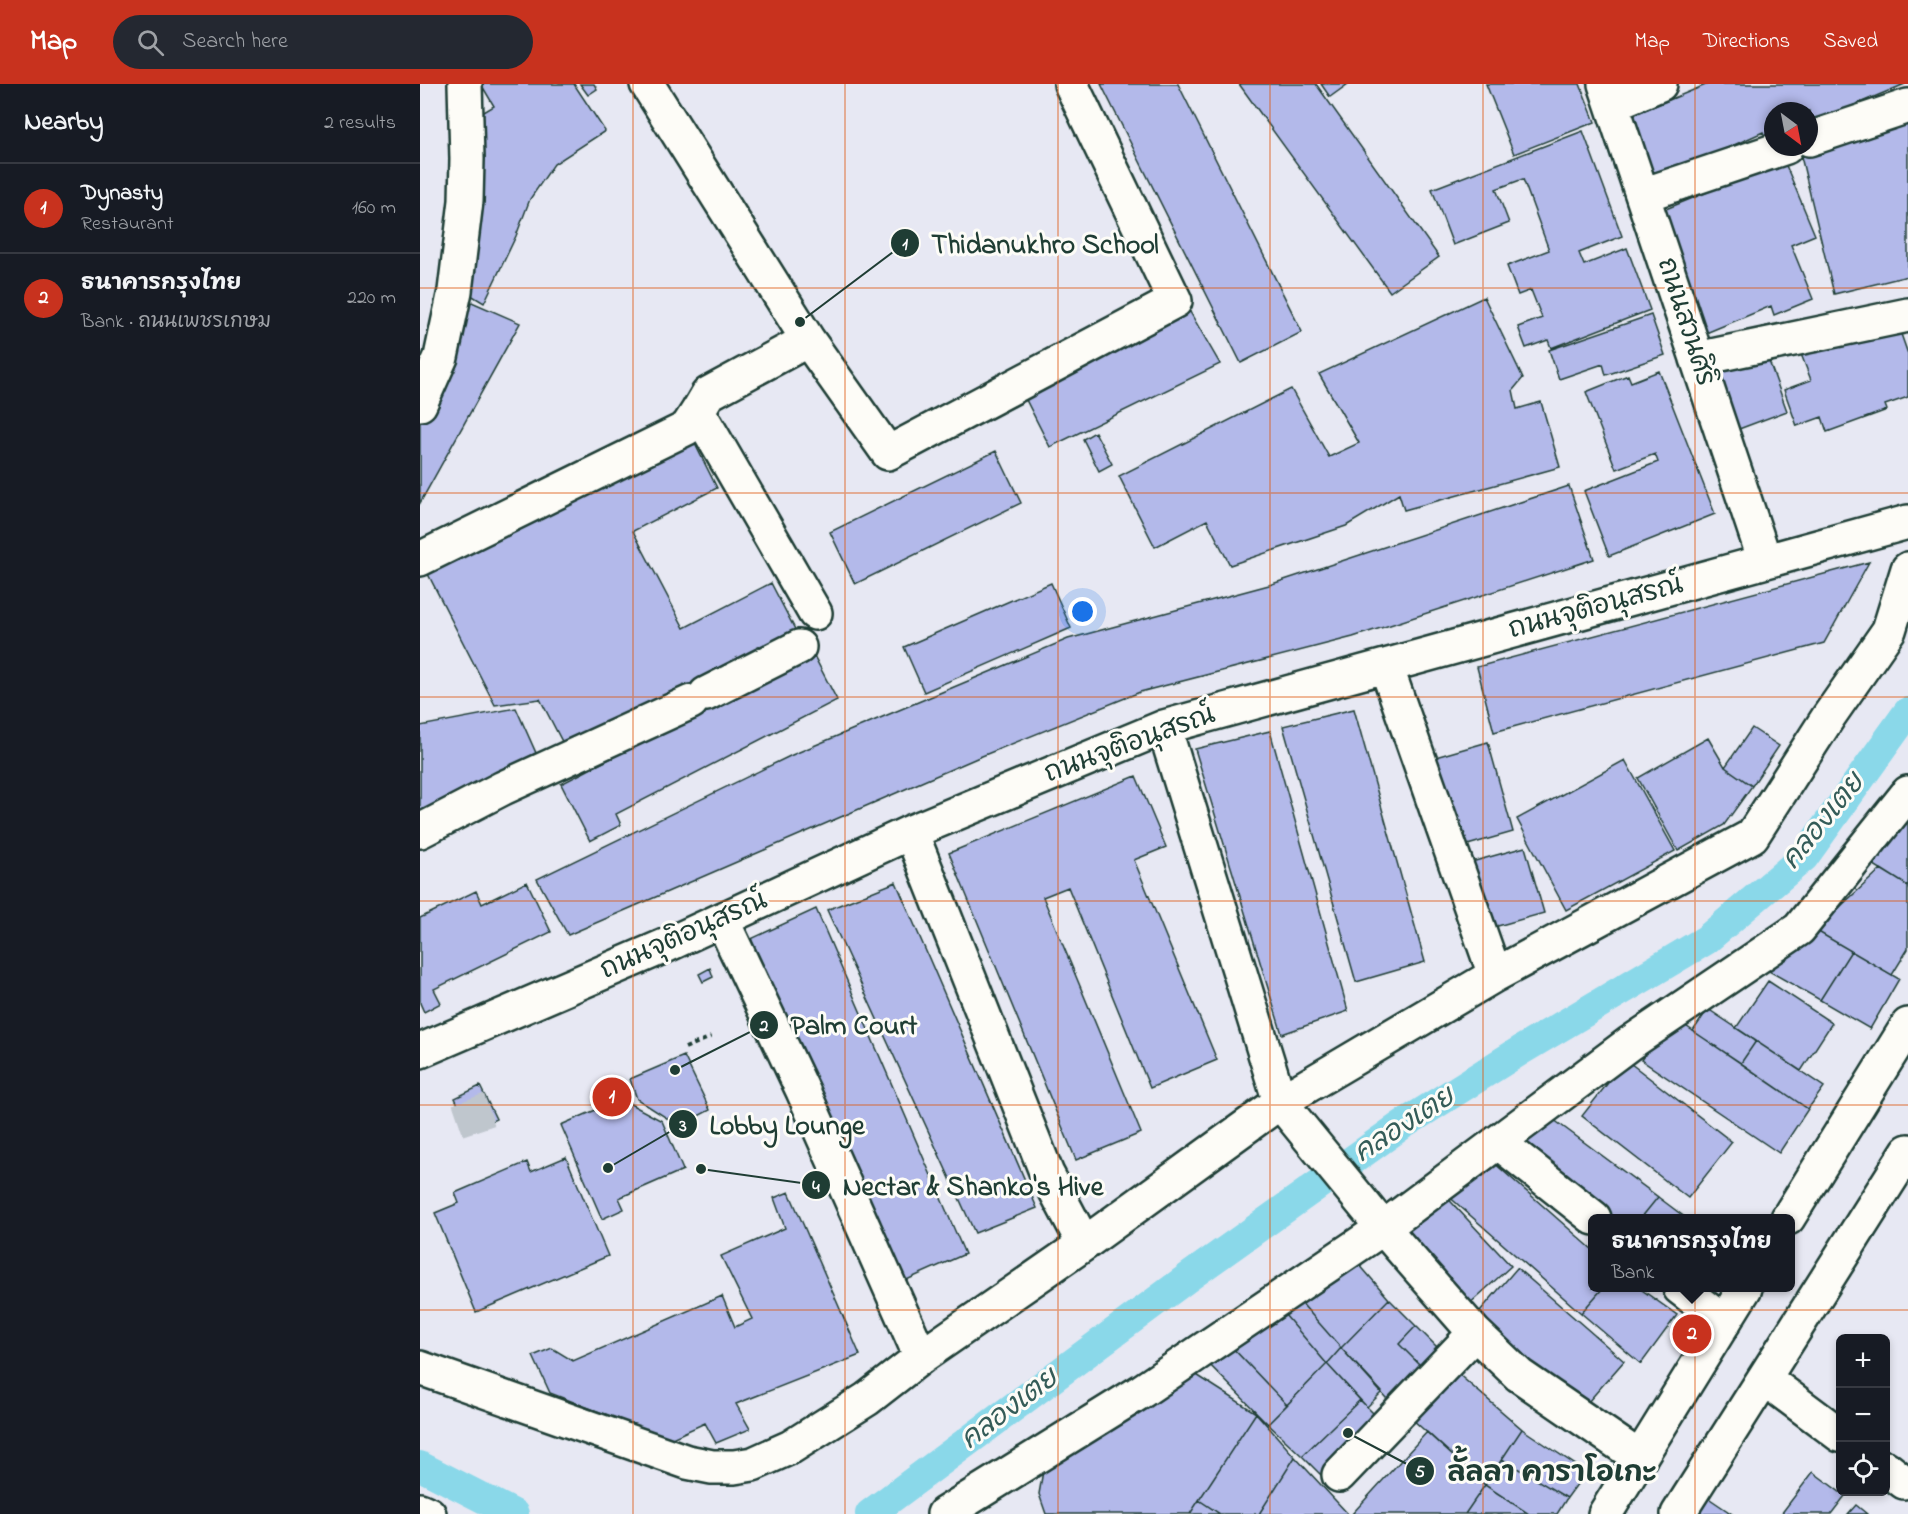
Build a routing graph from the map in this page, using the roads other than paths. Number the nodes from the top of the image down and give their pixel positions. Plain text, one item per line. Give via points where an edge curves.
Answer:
1 (465, 84) edge
2 (647, 84) edge
3 (1071, 84) edge
4 (1660, 84) edge
5 (1609, 94) edge
6 (1908, 106) edge
7 (1818, 136) edge
8 (1764, 154) edge
9 (1643, 195) junction
10 (1908, 315) edge
11 (808, 340) junction
12 (1697, 359) junction
13 (420, 404) edge
14 (698, 411) junction
15 (1908, 522) edge
16 (420, 559) edge
17 (1765, 561) junction
18 (1908, 569) edge
19 (815, 613) dead end
20 (799, 647) dead end
21 (1386, 666) junction
22 (1164, 728) junction
23 (1908, 793) edge
24 (420, 831) edge
25 (911, 831) junction
26 (722, 920) junction
27 (1495, 975) junction
28 (1908, 1025) edge
29 (420, 1051) edge
30 (1280, 1102) junction
31 (1498, 1142) junction
32 (1908, 1151) edge
33 (1589, 1214) edge
34 (1790, 1214) edge
35 (1383, 1228) junction
36 (1084, 1244) junction
37 (1686, 1292) edge
38 (1742, 1292) edge
39 (1724, 1322) junction
40 (1475, 1333) junction
41 (921, 1357) junction
42 (420, 1368) edge
43 (1765, 1379) junction
44 (1836, 1432) edge
45 (1640, 1458) junction
46 (1339, 1475) dead end
47 (420, 1510) edge
48 (429, 1514) edge
49 (944, 1514) edge
50 (1605, 1514) edge
51 (1678, 1514) edge

1 - 13 street via 466,201 455,291 441,357
2 - 11 street
3 - 11 street via 1175,301 888,453
4 - 5 street
5 - 9 street, ถนนสวนศิริ
6 - 7 street
8 - 9 street
9 - 12 street, ถนนสวนศิริ
10 - 12 street
11 - 14 street via 708,394
12 - 17 street, ถนนสวนศิริ
14 - 16 street via 687,428
14 - 19 street
15 - 17 street, ถนนจุติอนุสรณ์
17 - 21 street, ถนนจุติอนุสรณ์
18 - 27 street via 1889,630 1752,836
20 - 24 street
21 - 22 street, ถนนจุติอนุสรณ์
21 - 27 street
22 - 25 street, ถนนจุติอนุสรณ์
22 - 30 street
23 - 31 street via 1799,929 1630,1043
25 - 26 street, ถนนจุติอนุสรณ์
25 - 36 street via 1047,1174
26 - 29 street, ถนนจุติอนุสรณ์
26 - 41 street
27 - 30 street
28 - 34 street
30 - 35 street
30 - 36 street
31 - 33 street
31 - 35 street
32 - 43 street
35 - 40 street
35 - 49 street via 1142,1391
36 - 41 street
37 - 39 street
38 - 39 street
39 - 45 street
40 - 45 street via 1519,1375
40 - 46 street
41 - 42 street via 867,1399 791,1447 753,1464 734,1467 687,1462
43 - 44 street
43 - 51 street
45 - 50 street
47 - 48 street

